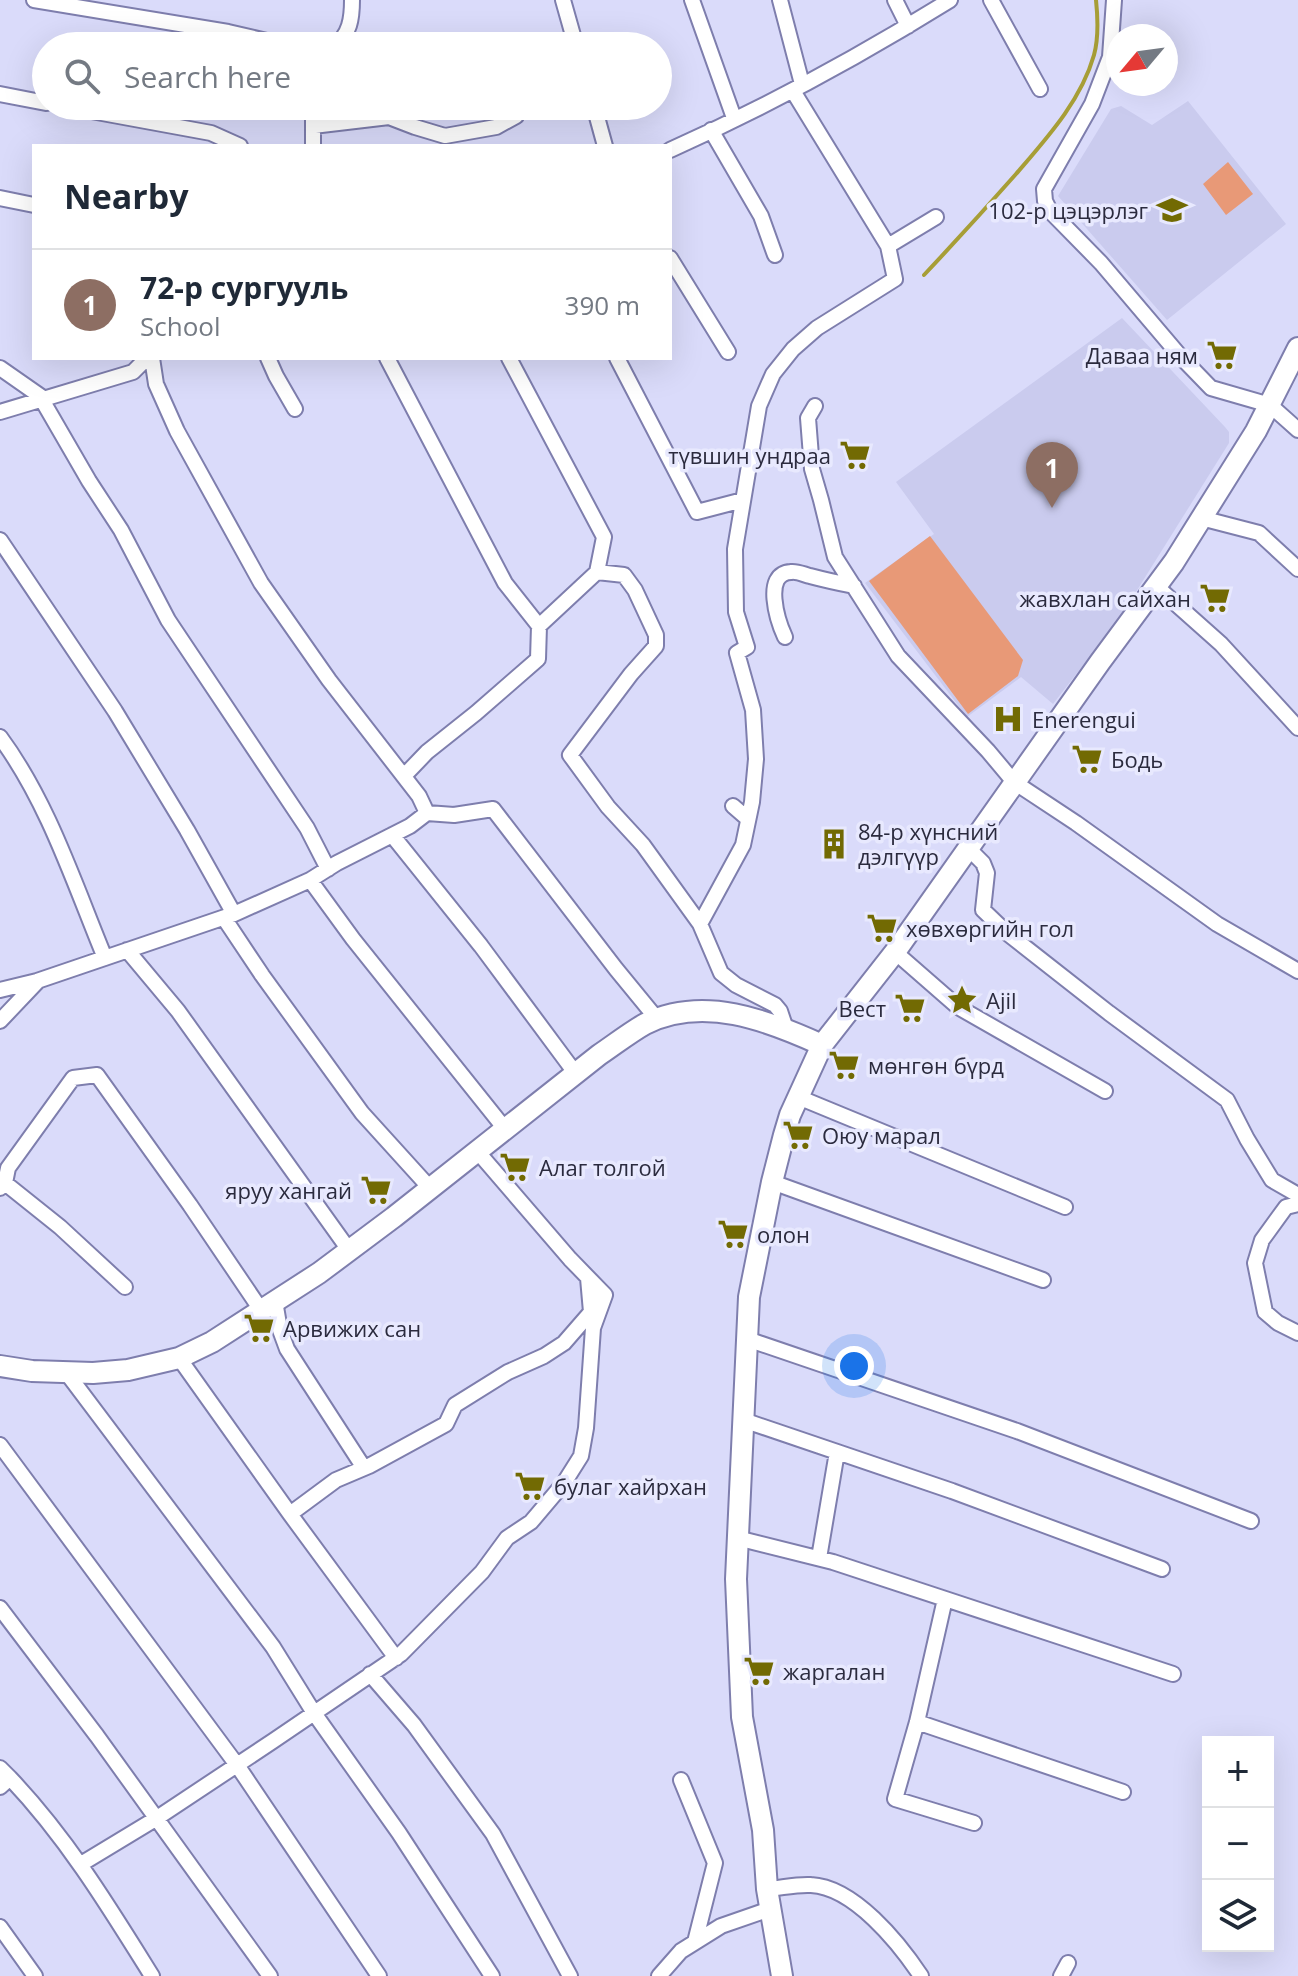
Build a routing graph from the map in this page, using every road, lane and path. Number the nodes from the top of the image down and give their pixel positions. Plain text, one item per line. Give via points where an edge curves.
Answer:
1 (34, 0) edge
2 (352, 0) edge
3 (563, 0) edge
4 (692, 0) edge
5 (780, 0) edge
6 (895, 0) edge
7 (950, 0) edge
8 (991, 0) edge
9 (1114, 0) edge
10 (908, 26) junction
11 (228, 32) edge
12 (347, 32) edge
13 (572, 32) edge
14 (798, 88) junction
15 (1040, 89) dead end
16 (0, 94) edge
17 (32, 100) edge
18 (734, 118) junction
19 (140, 120) edge
20 (314, 120) edge
21 (364, 120) edge
22 (397, 120) edge
23 (509, 120) edge
24 (598, 120) edge
25 (313, 126) junction
26 (711, 130) junction
27 (236, 144) edge
28 (313, 144) edge
29 (604, 144) edge
30 (672, 149) edge
31 (0, 198) edge
32 (32, 205) edge
33 (936, 217) dead end
34 (888, 246) junction
35 (775, 255) dead end
36 (672, 261) edge
37 (1298, 348) edge
38 (728, 352) dead end
39 (148, 360) edge
40 (150, 360) edge
41 (269, 360) edge
42 (388, 360) edge
43 (510, 360) edge
44 (618, 360) edge
45 (0, 368) edge
46 (43, 398) junction
47 (1270, 405) junction
48 (815, 406) dead end
49 (295, 409) dead end
50 (0, 412) edge
51 (1298, 430) edge
52 (743, 500) junction
53 (1201, 518) junction
54 (0, 540) edge
55 (1298, 569) edge
56 (597, 572) junction
57 (854, 586) junction
58 (1157, 587) junction
59 (539, 626) junction
60 (785, 637) dead end
61 (1298, 728) edge
62 (0, 737) edge
63 (404, 776) junction
64 (1014, 782) junction
65 (733, 806) dead end
66 (427, 813) junction
67 (748, 819) junction
68 (392, 835) junction
69 (968, 848) junction
70 (328, 869) junction
71 (310, 880) junction
72 (229, 916) junction
73 (700, 924) junction
74 (127, 950) junction
75 (895, 952) junction
76 (105, 958) junction
77 (1298, 971) edge
78 (37, 981) junction
79 (0, 990) edge
80 (657, 1019) junction
81 (0, 1021) edge
82 (786, 1029) junction
83 (822, 1045) junction
84 (576, 1074) junction
85 (1105, 1091) dead end
86 (798, 1097) junction
87 (505, 1129) junction
88 (477, 1151) junction
89 (772, 1182) junction
90 (2, 1186) edge
91 (430, 1188) junction
92 (1298, 1195) edge
93 (1298, 1204) edge
94 (1065, 1207) dead end
95 (349, 1250) junction
96 (588, 1278) junction
97 (1043, 1280) dead end
98 (125, 1287) dead end
99 (268, 1306) junction
100 (1298, 1333) edge
101 (747, 1339) junction
102 (179, 1358) junction
103 (0, 1366) edge
104 (66, 1372) junction
105 (743, 1420) junction
106 (0, 1445) edge
107 (837, 1452) junction
108 (364, 1468) junction
109 (290, 1514) junction
110 (1251, 1521) dead end
111 (737, 1538) junction
112 (819, 1558) junction
113 (1162, 1569) dead end
114 (945, 1599) junction
115 (0, 1608) edge
116 (396, 1658) junction
117 (370, 1674) junction
118 (1173, 1674) dead end
119 (314, 1713) junction
120 (917, 1722) junction
121 (237, 1765) junction
122 (3, 1778) edge
123 (681, 1780) dead end
124 (1123, 1792) dead end
125 (157, 1818) junction
126 (974, 1823) dead end
127 (81, 1864) junction
128 (769, 1899) junction
129 (0, 1927) edge
130 (695, 1942) junction
131 (35, 1976) edge
132 (152, 1976) edge
133 (270, 1976) edge
134 (379, 1976) edge
135 (492, 1976) edge
136 (570, 1976) edge
137 (659, 1976) edge
138 (782, 1976) edge
139 (921, 1976) edge

1 - 11 street
2 - 12 street
3 - 13 street
4 - 18 street
5 - 14 street
6 - 10 street
7 - 10 street
8 - 15 street
9 - 47 street via 1110,57 1092,104 1044,189 1045,201 1211,388
10 - 14 street
14 - 18 street
14 - 34 street
16 - 17 street
18 - 26 street
19 - 27 street via 211,133
20 - 25 street
21 - 25 street
22 - 23 street via 445,136
24 - 29 street
25 - 28 street
26 - 30 street
26 - 35 street via 761,216
31 - 32 street
33 - 34 street
34 - 52 street via 895,279 817,328 773,374 759,406
36 - 38 street
37 - 47 main road
39 - 46 street via 133,372
40 - 63 street via 177,431 261,583
41 - 49 street
42 - 59 street via 505,583
43 - 56 street via 604,537
44 - 52 street via 697,512
45 - 46 street
46 - 50 street
46 - 70 street via 168,620 307,828
47 - 51 street
47 - 53 main road
48 - 57 street via 808,418 812,469 835,557
52 - 67 street via 735,549 736,612 747,647 737,653 753,710 756,759
53 - 55 street via 1259,533
53 - 58 main road
54 - 72 street via 115,711 187,830
56 - 59 street
56 - 73 street via 624,575 656,635 656,646 570,755
57 - 60 street via 791,572 780,576 775,606
57 - 64 street via 898,656
58 - 61 street via 1221,644
58 - 64 main road
59 - 63 street via 538,659
62 - 76 street via 20,764
63 - 66 street
64 - 69 main road
64 - 77 street via 1217,924
65 - 67 street
66 - 68 street
66 - 80 street via 493,809
67 - 73 street via 743,845
68 - 70 street
68 - 84 street
69 - 75 main road
69 - 92 street via 987,873 983,910 1098,1005 1227,1100 1272,1180
70 - 71 street
71 - 72 street
71 - 87 street
72 - 74 street
72 - 91 street via 262,975 362,1113
73 - 82 street via 721,973 775,1005
74 - 76 street
74 - 95 street via 178,1011
75 - 83 main road
75 - 85 street via 958,1007
76 - 78 street
78 - 79 street
78 - 81 street
80 - 82 main road via 718,1012
80 - 84 main road
82 - 83 main road
83 - 86 main road
84 - 87 main road
86 - 89 main road
86 - 94 street
87 - 88 main road
88 - 91 main road
88 - 96 street
89 - 97 street
89 - 101 main road via 749,1297
90 - 98 street via 60,1227
90 - 99 street via 8,1168 73,1078 97,1075
91 - 95 main road
93 - 100 street via 1286,1207 1262,1240 1255,1263 1265,1312
95 - 99 main road
96 - 108 street via 591,1312 564,1343 455,1405 446,1424
96 - 116 street via 605,1295 593,1328 581,1456 531,1522 507,1538 482,1572
99 - 102 main road
99 - 108 street via 287,1349
101 - 105 main road
101 - 110 street via 1017,1431
102 - 104 main road via 128,1370
102 - 109 street
103 - 104 main road
104 - 119 street via 273,1647
105 - 107 street
105 - 111 main road
106 - 121 street
107 - 112 street
107 - 113 street
108 - 109 street via 336,1480
109 - 116 street
111 - 112 street
111 - 128 main road via 742,1717 763,1830
112 - 114 street
114 - 118 street
114 - 120 street
115 - 125 street
116 - 117 street
117 - 119 street
117 - 136 street via 493,1834
119 - 121 street
119 - 135 street
120 - 124 street
120 - 126 street via 895,1799
121 - 125 street
121 - 134 street
122 - 127 street via 34,1804
123 - 130 street via 715,1863
125 - 127 street
125 - 133 street
127 - 132 street
128 - 130 street
128 - 138 main road
128 - 139 street via 812,1884 840,1892 880,1924
129 - 131 street
130 - 137 street

